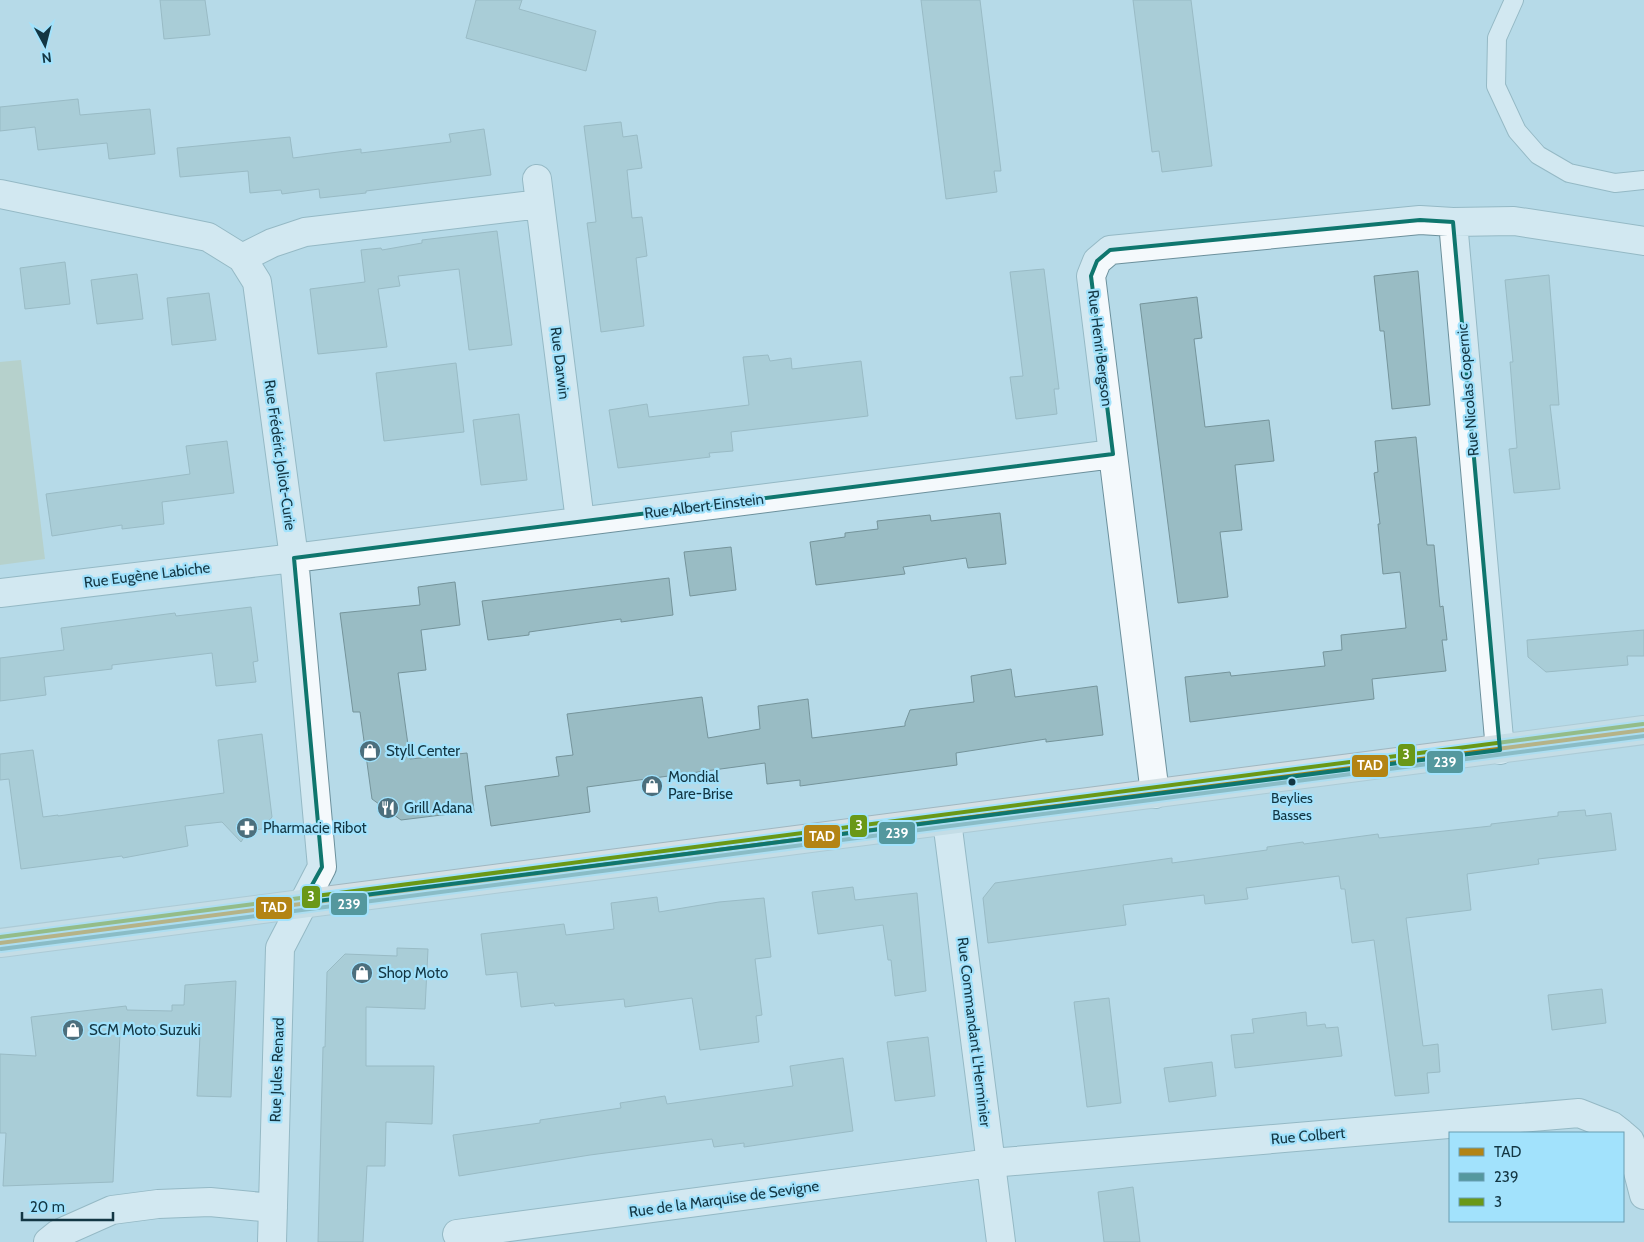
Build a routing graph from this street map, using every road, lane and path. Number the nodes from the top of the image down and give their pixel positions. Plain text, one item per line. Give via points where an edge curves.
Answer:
1 (1514, 0) edge
2 (1644, 180) edge
3 (0, 194) edge
4 (1452, 222) junction
5 (1644, 241) edge
6 (242, 258) junction
7 (1113, 454) junction
8 (580, 521) junction
9 (294, 558) junction
10 (0, 593) edge
11 (1644, 730) edge
12 (1500, 750) junction
13 (1156, 794) junction
14 (947, 821) junction
15 (302, 903) junction
16 (0, 943) edge
17 (1620, 1132) edge
18 (1624, 1136) edge
19 (991, 1163) junction
20 (1644, 1195) edge
21 (273, 1208) junction
22 (457, 1234) dead end
23 (48, 1242) edge
24 (272, 1242) edge
25 (1001, 1242) edge

1 - 2 lane via 1497,38 1496,86 1517,131 1538,155 1569,173 1615,183
3 - 6 street, Rue Frédéric Joliot-Curie via 208,237
4 - 5 street via 1514,221
4 - 7 street, Rue Henri Bergson via 1420,220 1110,250 1097,261 1091,276
4 - 12 street, Rue Nicolas Copernic
6 - 8 street, Rue Darwin via 272,242 305,232 539,192
6 - 9 street, Rue Frédéric Joliot-Curie via 257,282
7 - 8 street, Rue Albert Einstein
7 - 13 street, Rue Henri Bergson
8 - 9 street, Rue Albert Einstein
9 - 10 street, Rue Eugène Labiche
9 - 15 street, Rue Frédéric Joliot-Curie via 322,867
11 - 12 main road
12 - 13 main road
13 - 14 main road
14 - 15 main road
14 - 19 street, Rue Commandant L'Herminier
15 - 16 main road
15 - 21 street, Rue Jules Renard via 280,948
17 - 19 street, Rue Colbert via 1579,1113
18 - 20 street, Rue Colbert via 1630,1141
19 - 22 street, Rue de la Marquise de Sevigne
19 - 25 street, Rue Commandant L'Herminier
21 - 23 street via 210,1202 112,1210 58,1234
21 - 24 street, Rue Jules Renard

